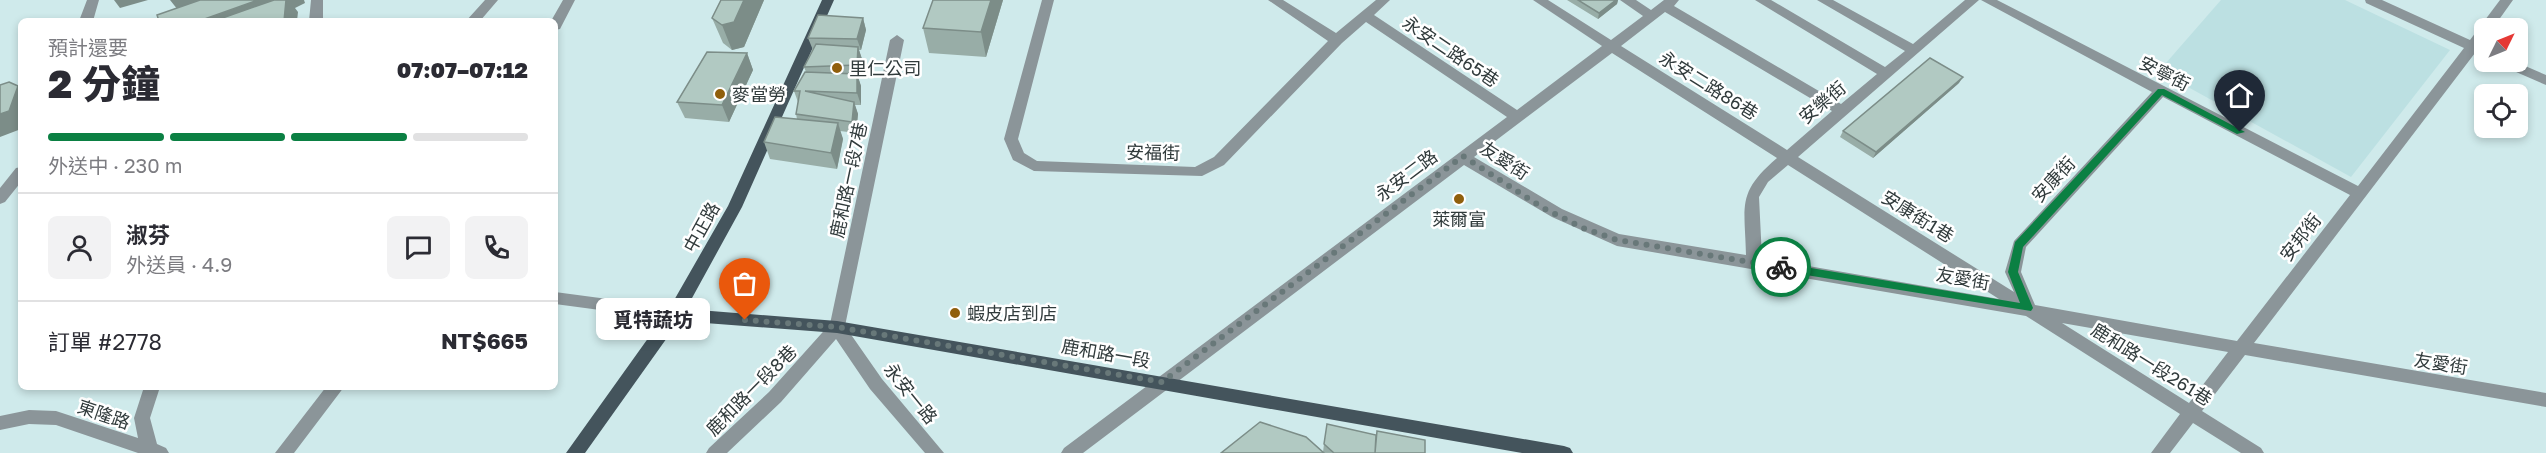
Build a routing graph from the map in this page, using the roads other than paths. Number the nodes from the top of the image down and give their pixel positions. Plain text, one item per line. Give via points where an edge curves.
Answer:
1 (93, 0) edge
2 (317, 0) edge
3 (492, 0) edge
4 (569, 0) edge
5 (828, 0) edge
6 (1048, 0) edge
7 (1274, 0) edge
8 (1384, 0) edge
9 (1539, 0) edge
10 (1626, 0) edge
11 (1761, 0) edge
12 (1823, 0) edge
13 (1973, 0) edge
14 (1987, 0) edge
15 (2372, 0) edge
16 (2507, 0) edge
17 (1669, 3) edge
18 (1365, 15) junction
19 (1652, 16) junction
20 (87, 18) edge
21 (316, 18) edge
22 (476, 18) edge
23 (2494, 18) edge
24 (558, 20) edge
25 (897, 40) dead end
26 (1337, 40) junction
27 (1613, 45) junction
28 (2474, 47) edge
29 (1914, 50) junction
30 (2474, 54) edge
31 (2528, 72) edge
32 (1886, 73) junction
33 (2546, 80) edge
34 (2161, 91) junction
35 (1841, 110) junction
36 (1516, 117) junction
37 (1463, 156) junction
38 (1786, 156) junction
39 (14, 179) edge
40 (2359, 193) junction
41 (0, 198) edge
42 (1754, 262) junction
43 (558, 298) edge
44 (2028, 308) junction
45 (675, 314) junction
46 (837, 327) junction
47 (2238, 350) junction
48 (1162, 382) junction
49 (151, 390) edge
50 (334, 390) edge
51 (2546, 400) edge
52 (2191, 412) junction
53 (0, 423) edge
54 (153, 452) edge
55 (284, 453) edge
56 (575, 453) edge
57 (716, 453) edge
58 (935, 453) edge
59 (1070, 453) edge
60 (1564, 453) edge
61 (2160, 453) edge
62 (2256, 453) edge

1 - 20 street
2 - 21 street
3 - 22 street
4 - 24 street
5 - 45 main road, 中正路 via 735,207
6 - 26 street, 安福街 via 1011,139 1018,156 1034,166 1197,172 1219,161
7 - 26 street
8 - 18 street, 安福街
9 - 27 street, 永安二路86巷
10 - 19 street
11 - 32 street
12 - 29 street
13 - 29 street, 安樂街
14 - 34 street, 安寧街
15 - 28 street
16 - 23 street, 安邦街
17 - 19 street, 永安二路
17 - 35 street
18 - 26 street, 安福街
18 - 36 street, 永安二路65巷
19 - 27 street, 永安二路
25 - 46 street, 鹿和路一段7巷
27 - 36 street, 永安二路
27 - 38 street, 永安二路86巷
29 - 32 street, 安樂街
30 - 40 street, 安邦街
31 - 33 street
32 - 35 street, 安樂街
34 - 40 street, 安寧街
34 - 44 street, 安康街 via 2019,245 2013,272
35 - 38 street, 安樂街
36 - 37 street, 永安二路
37 - 42 street, 友愛街 via 1543,208 1594,232 1617,240
37 - 48 street, 永安二路
38 - 42 street, 安樂街 via 1763,178 1752,197
38 - 44 street, 安康街1巷
39 - 41 street
40 - 47 street, 安邦街
42 - 44 street, 友愛街
43 - 45 street
44 - 47 street, 友愛街
44 - 52 street, 鹿和路一段261巷
45 - 46 main road, 鹿和路一段
45 - 56 main road, 中正路
46 - 48 main road, 鹿和路一段
46 - 57 street, 鹿和路一段8巷 via 775,398
46 - 58 street, 永安一路 via 876,384
47 - 51 street, 友愛街
47 - 52 street, 安邦街
48 - 59 street, 永安二路
48 - 60 main road, 鹿和路一段
49 - 54 street via 142,418
50 - 55 street
52 - 61 street, 安邦街
52 - 62 street, 鹿和路一段261巷
53 - 54 street, 東隆路 via 29,417 56,418

